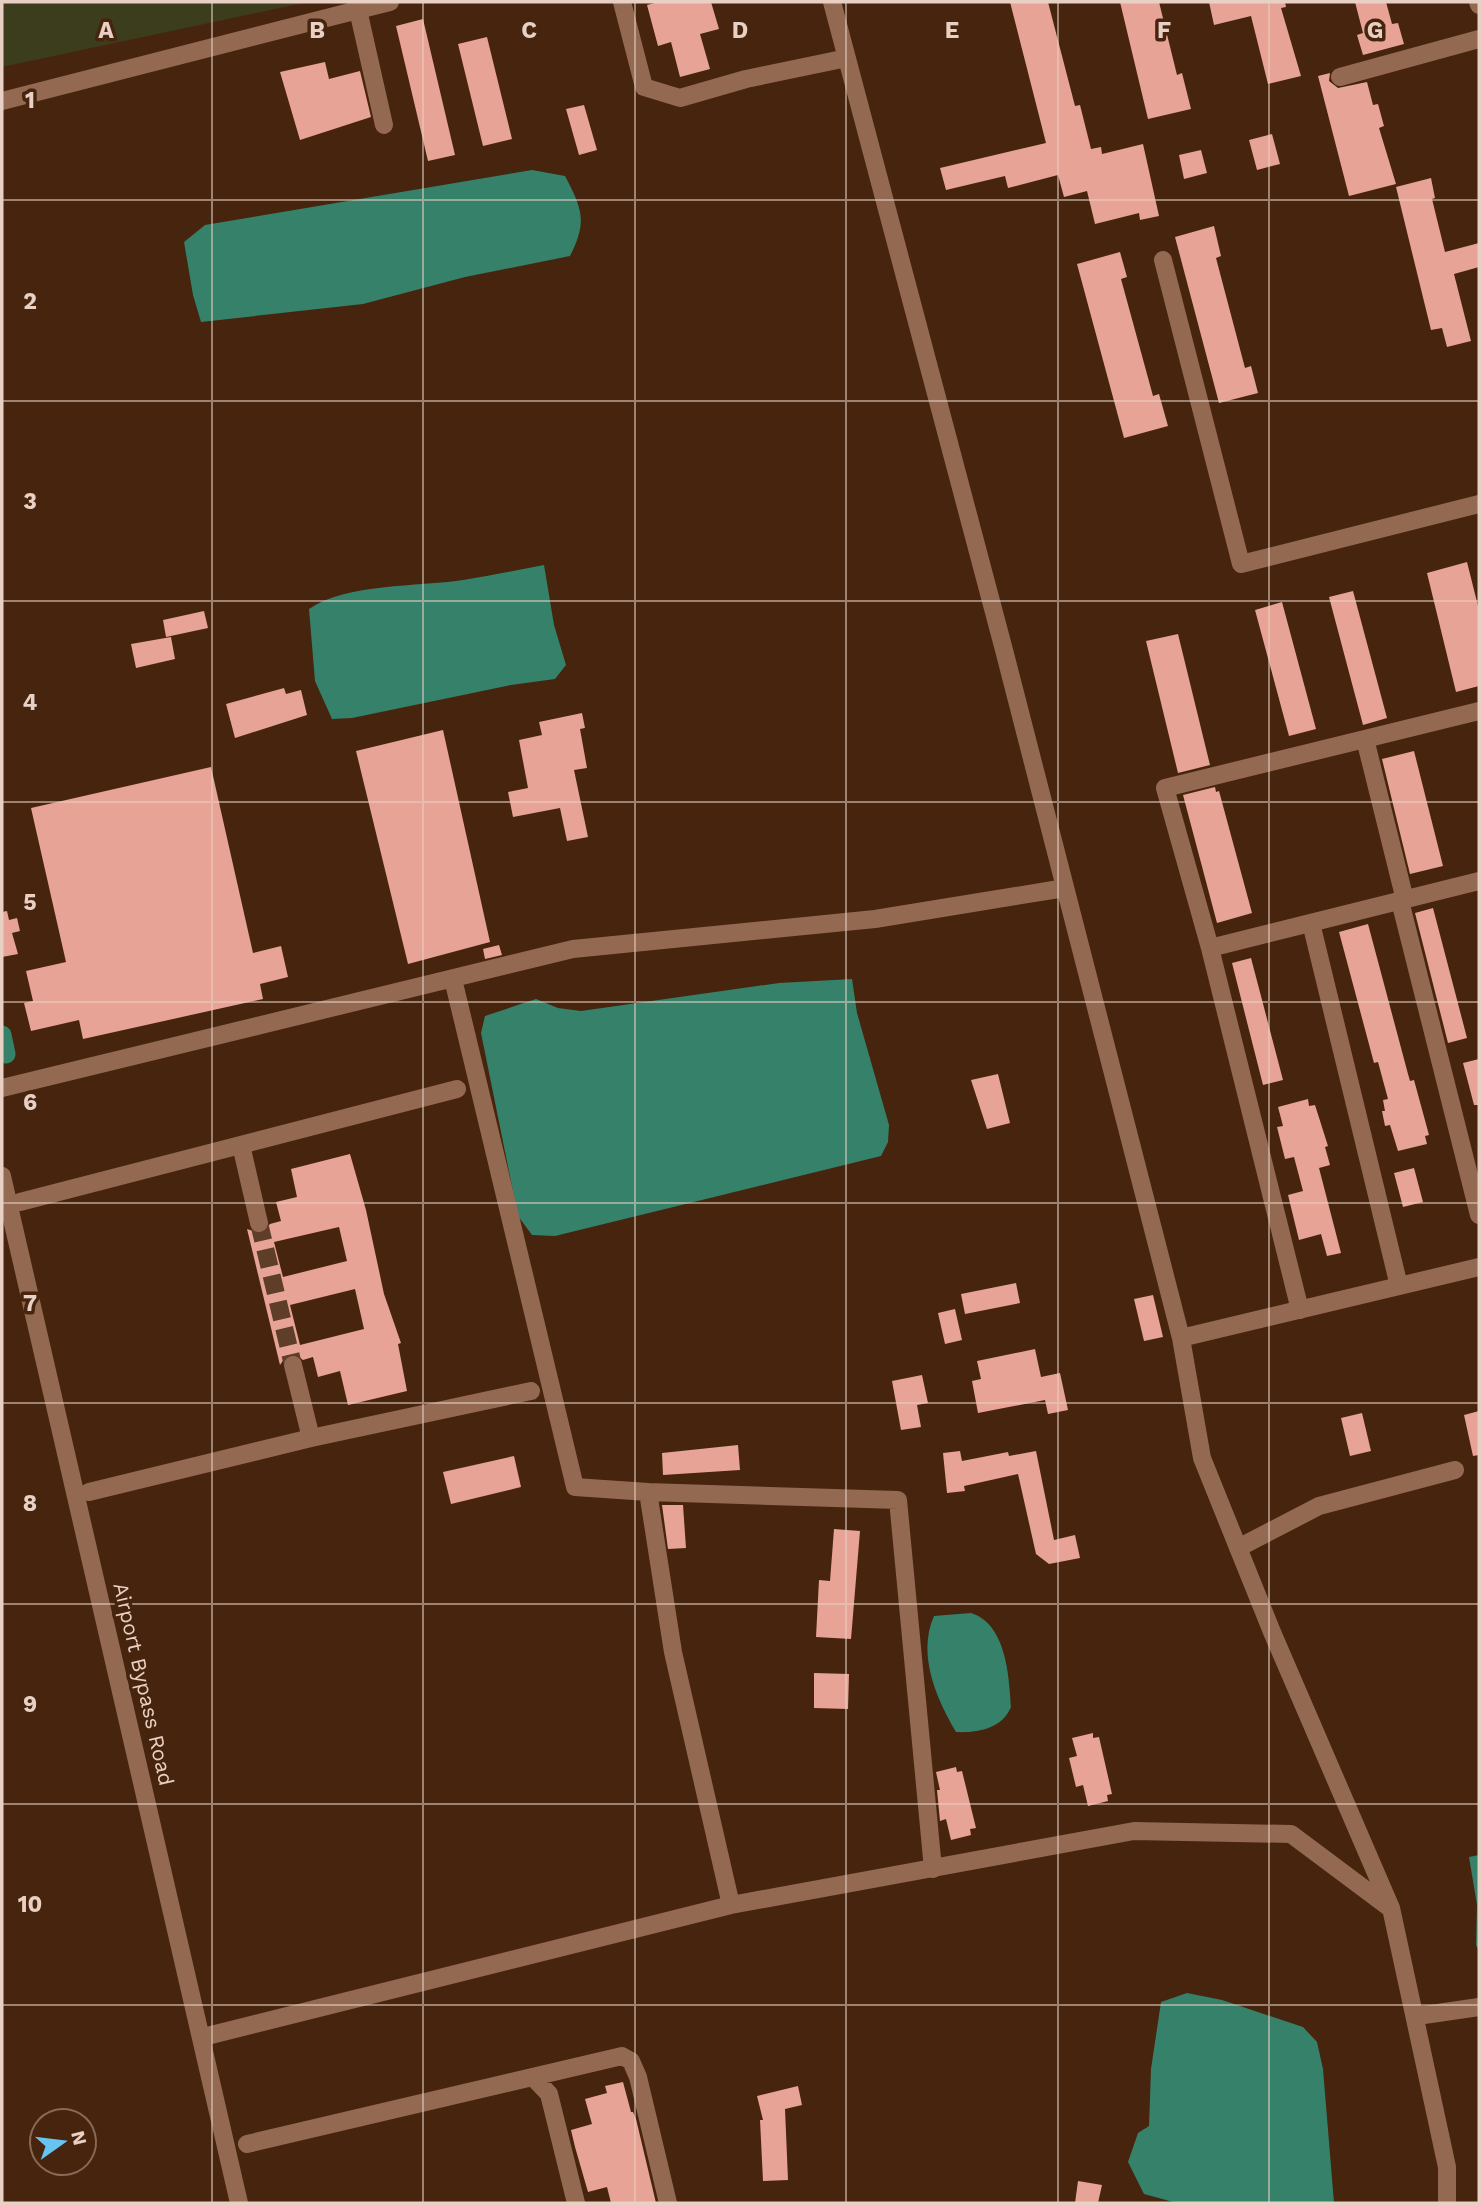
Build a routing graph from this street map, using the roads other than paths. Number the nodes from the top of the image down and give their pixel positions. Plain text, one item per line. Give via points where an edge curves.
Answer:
1 (390, 2) edge
2 (622, 2) edge
3 (832, 2) edge
4 (357, 6) edge
5 (1479, 39) edge
6 (847, 58) junction
7 (1339, 77) dead end
8 (2, 101) edge
9 (384, 125) dead end
10 (1163, 260) dead end
11 (1479, 504) edge
12 (1479, 711) edge
13 (1365, 740) junction
14 (1479, 881) edge
15 (1065, 888) junction
16 (1403, 900) junction
17 (1311, 923) junction
18 (1210, 948) junction
19 (453, 979) junction
20 (2, 1088) edge
21 (457, 1089) dead end
22 (241, 1145) junction
23 (2, 1176) edge
24 (20, 1202) dead end
25 (1479, 1214) edge
26 (260, 1223) tunnel mouth
27 (1479, 1267) edge
28 (1399, 1286) junction
29 (1300, 1310) junction
30 (1181, 1338) junction
31 (293, 1364) tunnel mouth
32 (531, 1391) dead end
33 (311, 1438) junction
34 (1455, 1469) dead end
35 (89, 1492) dead end
36 (648, 1492) junction
37 (1238, 1548) junction
38 (933, 1868) junction
39 (731, 1906) junction
40 (1391, 1908) junction
41 (1479, 2007) edge
42 (1417, 2016) junction
43 (203, 2037) junction
44 (533, 2077) junction
45 (247, 2144) dead end
46 (239, 2203) edge
47 (576, 2203) edge
48 (668, 2203) edge
49 (1447, 2203) edge

1 - 4 street
2 - 6 street via 644,87 680,98
3 - 6 street
4 - 8 street
4 - 9 street
5 - 7 street
6 - 15 street
10 - 11 street via 1241,564
12 - 13 street
13 - 16 street
13 - 18 street via 1165,788
14 - 16 street
15 - 19 street via 875,919 573,949
15 - 30 street
16 - 17 street
16 - 25 street
17 - 18 street
17 - 28 street
18 - 29 street
19 - 20 street
19 - 36 street via 575,1487
21 - 22 street
22 - 24 street
22 - 26 street
23 - 43 street, Airport Bypass Road
27 - 28 street
28 - 29 street
29 - 30 street
30 - 37 street via 1202,1458
31 - 33 street
32 - 33 street
33 - 35 street
34 - 37 street via 1318,1506
36 - 38 street via 898,1500
36 - 39 street via 673,1652
37 - 40 street
38 - 39 street
38 - 40 street via 1134,1831 1291,1834
39 - 43 street
40 - 42 street
41 - 42 street
42 - 49 street via 1447,2167
43 - 46 street, Airport Bypass Road
44 - 45 street
44 - 47 street via 550,2094
44 - 48 street via 622,2056 631,2061

